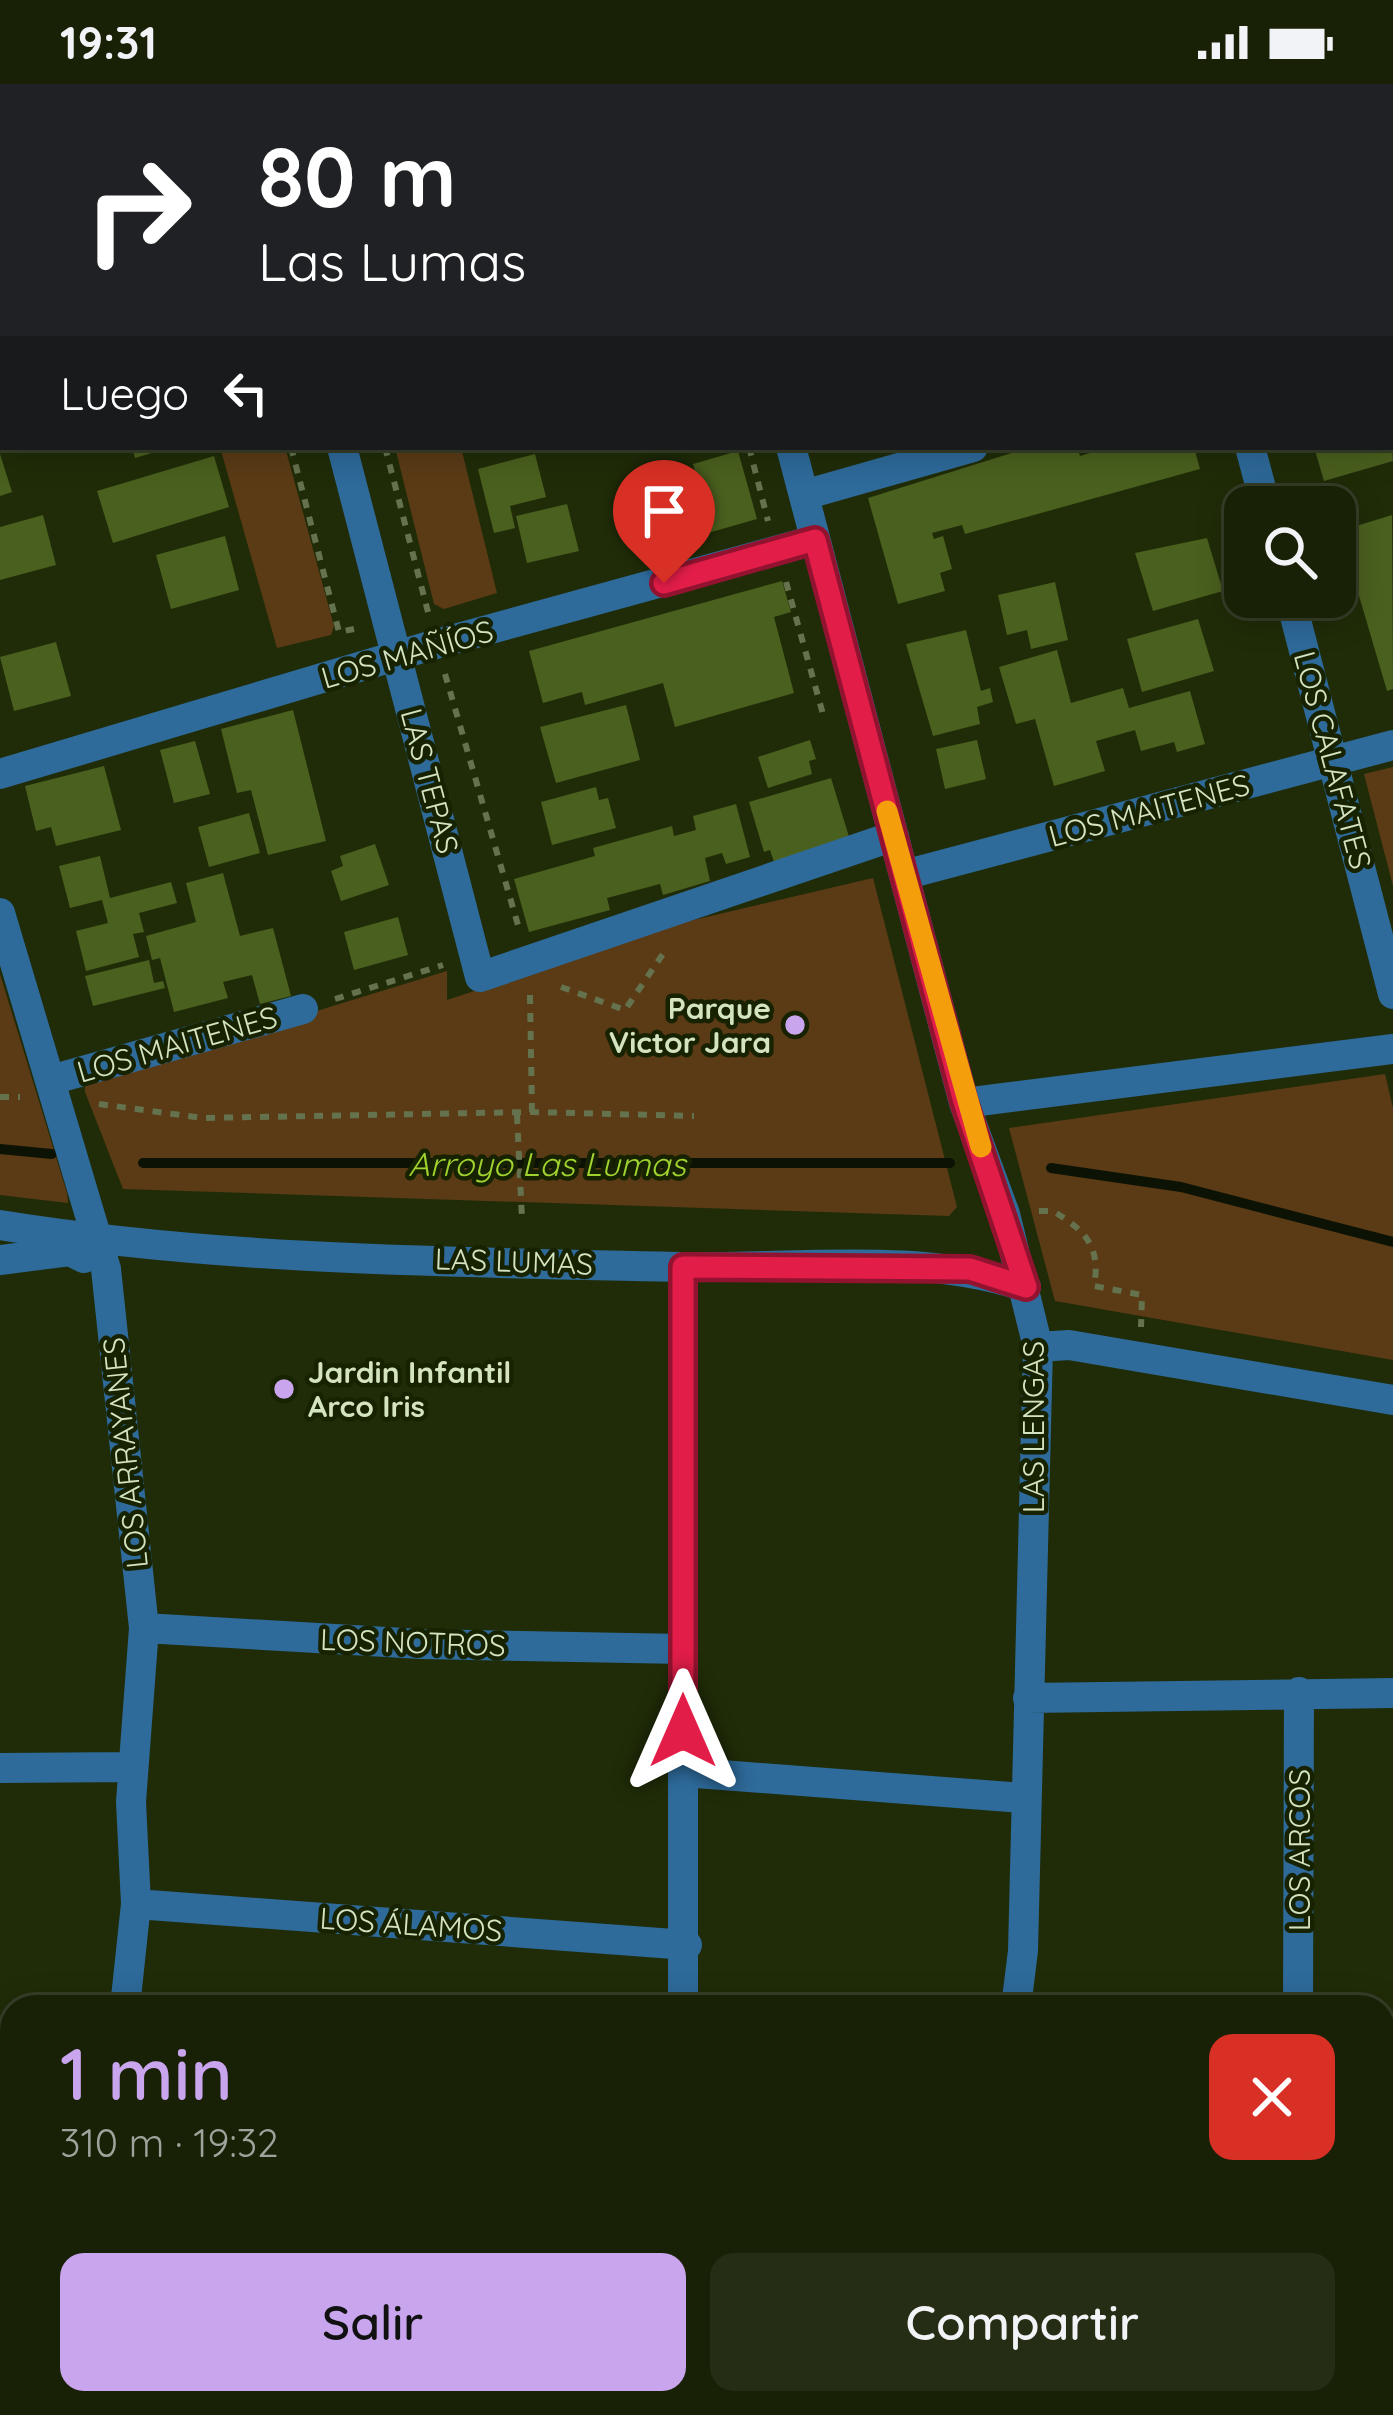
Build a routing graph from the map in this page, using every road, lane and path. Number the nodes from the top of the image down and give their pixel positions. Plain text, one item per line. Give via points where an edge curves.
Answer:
1 (343, 450) edge
2 (387, 450) edge
3 (792, 450) edge
4 (962, 450) edge
5 (1251, 450) edge
6 (1260, 486) edge
7 (804, 495) junction
8 (815, 540) junction
9 (784, 575) dead end
10 (426, 608) dead end
11 (1296, 618) edge
12 (398, 656) junction
13 (443, 667) dead end
14 (828, 731) dead end
15 (1393, 745) edge
16 (1334, 761) junction
17 (0, 773) edge
18 (894, 836) junction
19 (904, 875) junction
20 (0, 913) edge
21 (670, 944) dead end
22 (478, 966) junction
23 (529, 975) dead end
24 (548, 982) dead end
25 (1393, 994) edge
26 (303, 1009) joint
27 (1393, 1049) edge
28 (54, 1089) junction
29 (0, 1097) edge
30 (964, 1102) junction
31 (532, 1112) junction
32 (517, 1115) junction
33 (694, 1115) dead end
34 (1024, 1211) dead end
35 (522, 1219) dead end
36 (0, 1225) edge
37 (101, 1254) junction
38 (0, 1260) edge
39 (683, 1267) junction
40 (1026, 1287) junction
41 (1142, 1327) dead end
42 (1038, 1347) junction
43 (1393, 1400) edge
44 (144, 1628) junction
45 (683, 1649) junction
46 (1299, 1692) junction
47 (1393, 1693) edge
48 (1028, 1698) junction
49 (133, 1767) junction
50 (0, 1768) edge
51 (683, 1772) junction
52 (1023, 1798) junction
53 (136, 1904) junction
54 (687, 1945) junction
55 (126, 1995) edge
56 (684, 1995) edge
57 (1018, 1995) edge
58 (1298, 1995) edge

1 - 12 street, LAS TEPAS
2 - 10 path
3 - 7 street, LAS LENGAS
4 - 7 street
5 - 6 street
7 - 8 street, LAS LENGAS
8 - 12 street, LOS MAÑÍOS
8 - 18 street, LAS LENGAS
9 - 14 path
11 - 16 street, LOS CALAFATES
12 - 17 street, LOS MAÑÍOS
12 - 22 street, LAS TEPAS
13 - 22 path via 522,940
15 - 16 street, LOS MAITENES
16 - 19 street, LOS MAITENES
16 - 25 street, LOS CALAFATES
18 - 19 street, LAS LENGAS
18 - 22 street
19 - 30 street, LAS LENGAS
20 - 28 street, LOS ARRAYANES
21 - 24 path via 625,1010
22 - 26 path
23 - 31 path
26 - 28 street, LOS MAITENES
27 - 30 street
28 - 29 path
28 - 32 path via 202,1118
28 - 37 street, LOS ARRAYANES
30 - 40 street, LAS LENGAS
31 - 32 path
31 - 33 path
32 - 35 path
34 - 41 path via 1052,1211 1080,1230 1100,1257 1094,1286 1142,1295
36 - 37 street, LAS LUMAS
37 - 38 street
37 - 39 street, LAS LUMAS via 194,1250
37 - 44 street, LOS ARRAYANES
39 - 40 street, LAS LUMAS via 970,1269
39 - 45 street
40 - 42 street, LAS LENGAS
42 - 43 street
42 - 48 street, LAS LENGAS
44 - 45 street, LOS NOTROS
44 - 49 street, LOS ARRAYANES
45 - 51 street
46 - 47 street
46 - 48 street
46 - 58 street, LOS ARCOS
48 - 52 street, LAS LENGAS
49 - 50 street
49 - 53 street, LOS ARRAYANES
51 - 52 street
51 - 54 street
52 - 57 street, LAS LENGAS
53 - 54 street, LOS ÁLAMOS
53 - 55 street, LOS ARRAYANES
54 - 56 street

